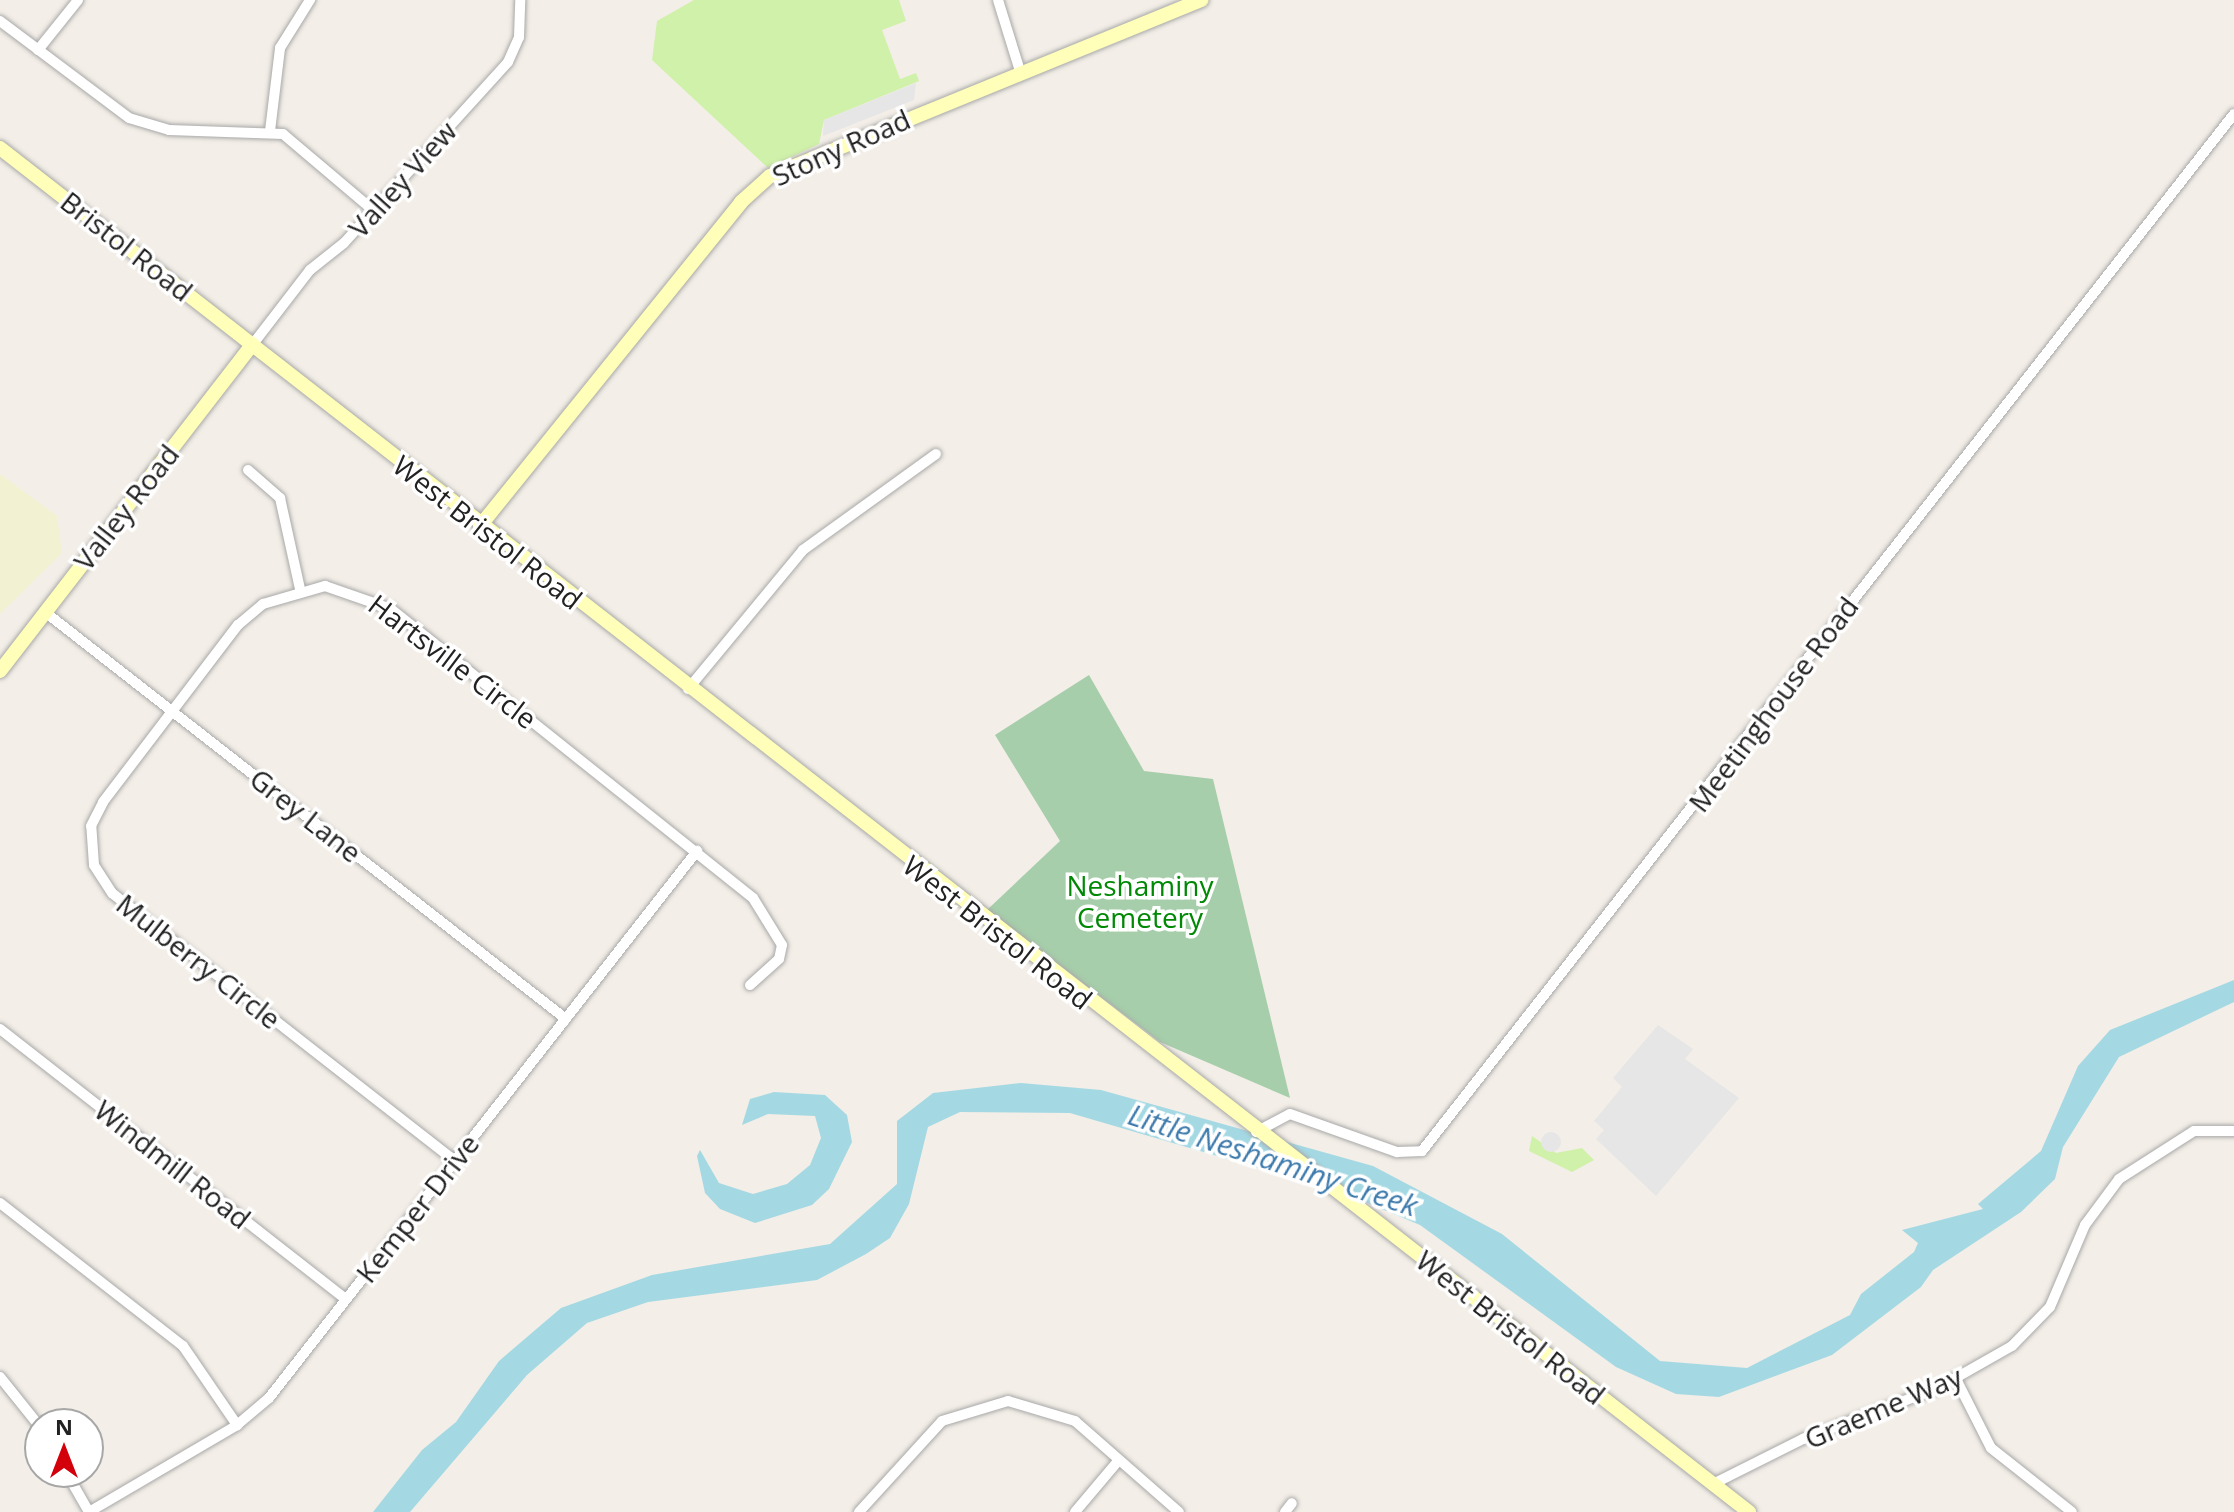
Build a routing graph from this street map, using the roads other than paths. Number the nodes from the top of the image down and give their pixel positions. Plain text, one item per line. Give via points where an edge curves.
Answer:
1 (78, 0) edge
2 (310, 0) edge
3 (520, 0) edge
4 (998, 0) edge
5 (1201, 0) edge
6 (0, 21) edge
7 (38, 50) junction
8 (1020, 71) junction
9 (2234, 114) edge
10 (270, 131) junction
11 (0, 148) edge
12 (374, 211) junction
13 (253, 344) junction
14 (936, 454) dead end
15 (248, 470) dead end
16 (480, 526) junction
17 (300, 589) junction
18 (45, 612) junction
19 (0, 671) edge
20 (688, 689) junction
21 (173, 711) junction
22 (697, 851) junction
23 (750, 985) dead end
24 (566, 1019) junction
25 (0, 1029) edge
26 (2234, 1131) edge
27 (1256, 1133) junction
28 (455, 1161) junction
29 (0, 1203) edge
30 (346, 1299) junction
31 (0, 1377) edge
32 (1956, 1379) junction
33 (25, 1408) edge
34 (237, 1425) junction
35 (1119, 1460) junction
36 (1713, 1484) junction
37 (75, 1488) edge
38 (89, 1512) edge
39 (859, 1512) edge
40 (1075, 1512) edge
41 (1179, 1512) edge
42 (1749, 1512) edge
43 (2072, 1512) edge

1 - 7 street
2 - 10 street via 280,48
3 - 12 street, Valley View via 521,27 508,62
4 - 8 street
5 - 8 main road, Stony Road
6 - 7 street
7 - 10 street via 141,124
8 - 16 main road, Stony Road via 761,183
9 - 27 street, Meetinghouse Road via 1423,1149 1409,1156 1290,1114
10 - 12 street via 304,146
11 - 13 main road, Bristol Road
12 - 13 street, Valley View via 310,270
13 - 16 main road, West Bristol Road
13 - 18 main road, Valley Road
14 - 20 street via 803,550
15 - 17 street via 280,498
16 - 20 main road, West Bristol Road
17 - 21 street, Hartsville Circle via 250,614
17 - 22 street, Hartsville Circle via 340,587 380,602
18 - 19 main road, Valley Road
18 - 21 street, Grey Lane
20 - 27 main road, West Bristol Road
21 - 24 street, Grey Lane
21 - 28 street, Mulberry Circle via 94,817 97,874 112,893
22 - 23 street, Hartsville Circle via 753,898 780,936 779,959
22 - 24 street, Kemper Drive
24 - 28 street, Kemper Drive
25 - 30 street, Windmill Road
26 - 32 street, Graeme Way via 2194,1131 2119,1179 2091,1215 2061,1288 2036,1324
27 - 36 main road, West Bristol Road
28 - 30 street, Kemper Drive
29 - 34 street via 183,1346
30 - 34 street, Kemper Drive via 269,1398
31 - 33 street
32 - 36 street, Graeme Way
32 - 43 street via 1991,1448
34 - 38 street, Kemper Drive
35 - 39 street via 1045,1407 981,1404 931,1431
35 - 40 street
35 - 41 street
36 - 42 main road, West Bristol Road
37 - 38 street

